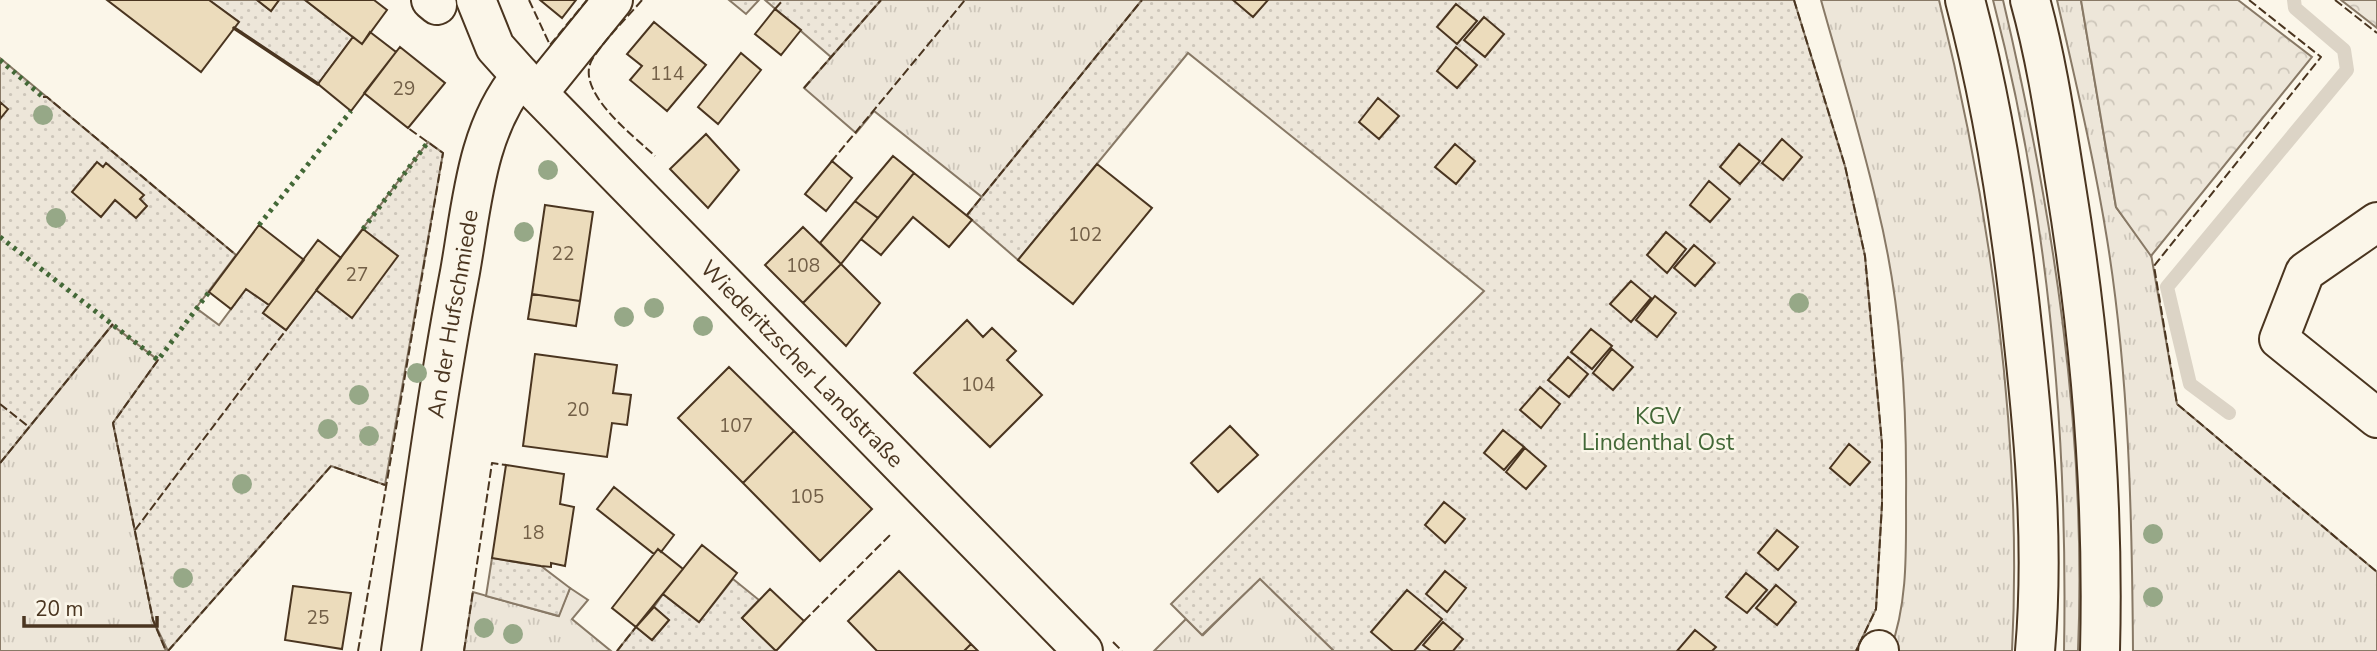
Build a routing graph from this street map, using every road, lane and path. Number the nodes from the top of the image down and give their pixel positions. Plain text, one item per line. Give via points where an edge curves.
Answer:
1 (476, 0) edge
2 (613, 0) edge
3 (1965, 0) edge
4 (2030, 0) edge
5 (530, 85) junction
6 (2377, 222) edge
7 (2377, 418) edge
8 (401, 651) edge
9 (1083, 651) edge
10 (2035, 651) edge
11 (2100, 651) edge

1 - 5 street via 495,47
2 - 5 street, An der Hufschmiede
3 - 10 street via 1994,132 2024,339 2035,446
4 - 11 street via 2056,121 2081,278 2098,442
5 - 8 street, An der Hufschmiede via 505,96 480,161 449,326
5 - 9 street, Wiederitzscher Landstraße
6 - 7 street via 2305,272 2279,339

